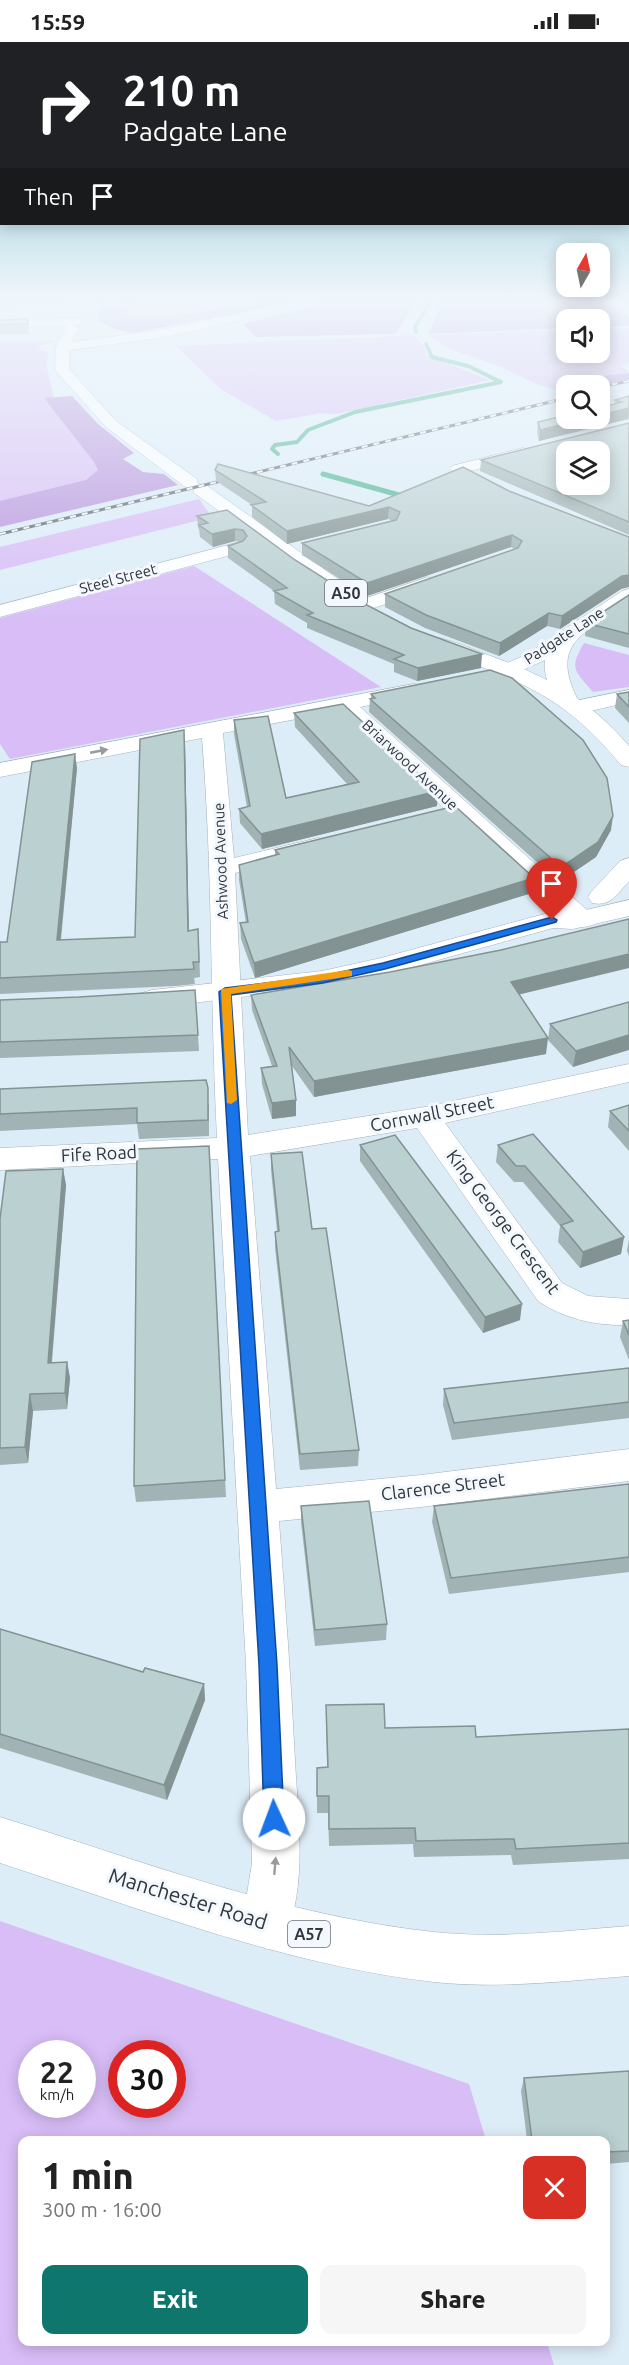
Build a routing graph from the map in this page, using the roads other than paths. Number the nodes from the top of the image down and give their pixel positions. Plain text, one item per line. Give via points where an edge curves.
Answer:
1 (99, 410) edge
2 (538, 449) edge
3 (487, 483) edge
4 (310, 545) edge
5 (236, 548) edge
6 (285, 552) junction
7 (447, 577) edge
8 (629, 595) edge
9 (365, 606) junction
10 (0, 611) edge
11 (385, 617) edge
12 (570, 634) junction
13 (419, 635) edge
14 (507, 670) junction
15 (476, 679) edge
16 (434, 686) edge
17 (629, 696) edge
18 (572, 703) junction
19 (344, 704) junction
20 (212, 730) junction
21 (629, 760) edge
22 (0, 770) edge
23 (345, 838) edge
24 (629, 866) edge
25 (220, 869) junction
26 (629, 890) edge
27 (601, 897) junction
28 (629, 908) edge
29 (568, 915) junction
30 (225, 992) junction
31 (123, 1000) edge
32 (629, 1073) edge
33 (425, 1117) junction
34 (234, 1148) junction
35 (0, 1159) edge
36 (629, 1312) edge
37 (629, 1465) edge
38 (258, 1507) junction
39 (0, 1840) edge
40 (267, 1924) junction
41 (629, 1952) edge

1 - 6 street, A50 via 111,424
2 - 3 street via 458,469
4 - 6 street
5 - 10 street, Steel Street
6 - 9 street, A50
7 - 9 street
8 - 12 street, Padgate Lane
9 - 11 street, A50
12 - 14 street, Padgate Lane
12 - 18 street via 553,665
13 - 14 street
14 - 15 street
14 - 18 street, Padgate Lane
16 - 19 street
17 - 18 street
18 - 21 street, Padgate Lane
19 - 20 street
19 - 29 street, Briarwood Avenue via 448,813
22 -> 20 street
20 - 25 street, Ashwood Avenue via 220,810
23 - 25 street
24 - 27 street
25 - 30 street, Ashwood Avenue
26 - 27 street
27 - 29 street
28 - 29 street
29 - 30 street via 385,966
30 - 31 street
30 - 34 street, Ashwood Avenue
32 - 33 street, Cornwall Street
33 - 34 street, Cornwall Street
33 - 36 street, King George Crescent via 550,1292 581,1308
34 - 35 street, Fife Road
34 - 38 street, Ashwood Avenue
37 - 38 street, Clarence Street
40 -> 38 street, Ashwood Avenue via 276,1863
39 - 40 street, Manchester Road / A57
40 - 41 street, Manchester Road / A57 via 349,1944 436,1957 519,1960

